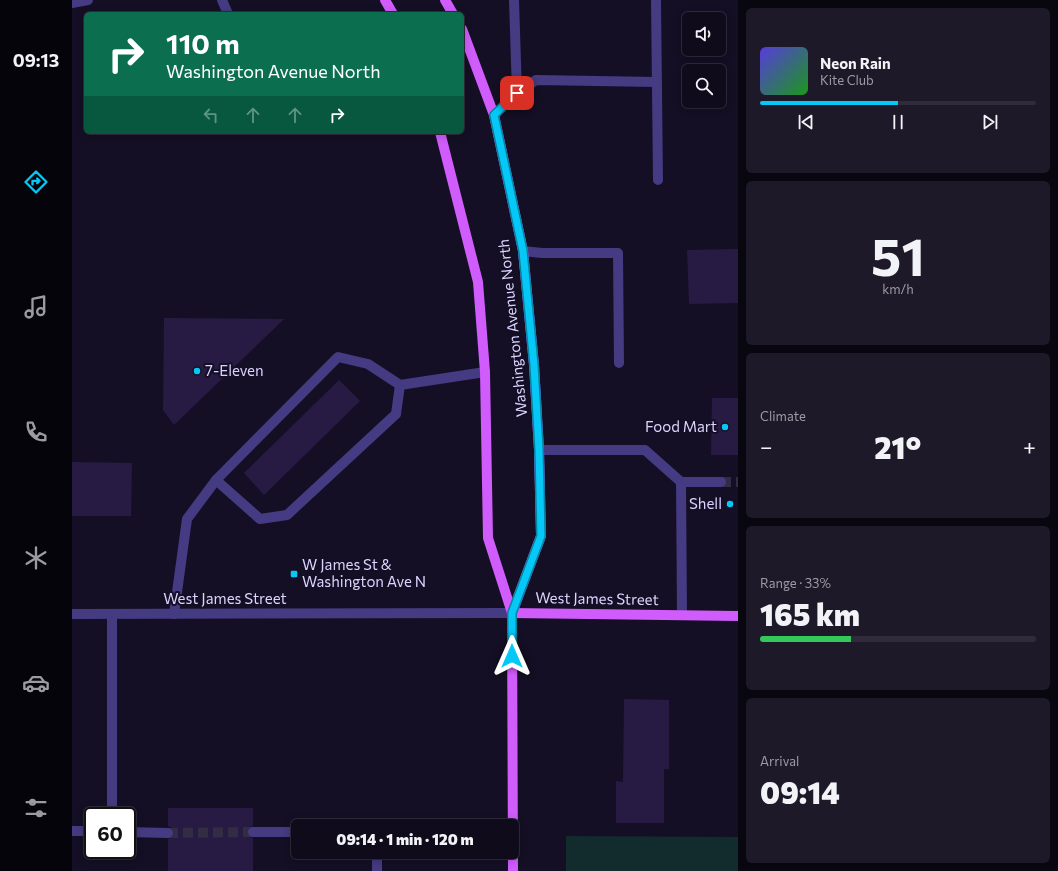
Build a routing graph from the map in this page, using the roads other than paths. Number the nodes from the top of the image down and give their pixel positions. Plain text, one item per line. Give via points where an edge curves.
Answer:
1 (88, 0) edge
2 (222, 0) edge
3 (385, 0) edge
4 (445, 0) edge
5 (514, 0) edge
6 (656, 0) edge
7 (72, 4) edge
8 (227, 12) edge
9 (392, 12) edge
10 (453, 12) edge
11 (464, 34) edge
12 (657, 82) junction
13 (517, 93) junction
14 (494, 115) junction
15 (441, 134) edge
16 (658, 180) dead end
17 (523, 251) junction
18 (619, 363) dead end
19 (485, 372) junction
20 (400, 385) junction
21 (539, 450) junction
22 (216, 480) junction
23 (681, 482) junction
24 (721, 482) tunnel mouth
25 (512, 613) junction
26 (72, 614) edge
27 (112, 614) junction
28 (174, 614) junction
29 (682, 615) junction
30 (738, 616) edge
31 (112, 807) edge
32 (513, 819) edge
33 (72, 831) edge
34 (84, 831) edge
35 (136, 832) edge
36 (253, 832) tunnel mouth
37 (291, 832) edge
38 (168, 833) tunnel mouth
39 (377, 859) edge
40 (513, 859) edge
41 (377, 871) edge
42 (513, 871) edge

1 - 7 street
2 - 8 street
3 - 9 main road
4 - 10 main road
5 - 13 street
6 - 12 street
11 - 14 main road, Washington Avenue North
12 - 13 street via 536,80
12 - 16 street
13 - 14 street
14 - 17 main road, Washington Avenue North
15 - 19 main road, Washington Avenue North via 478,282
17 - 18 street via 618,253
17 - 21 main road, Washington Avenue North
19 - 20 street
19 - 25 main road, Washington Avenue North via 488,538
20 - 22 street via 368,364 338,357
20 - 22 street via 396,414 287,515 260,519
21 - 23 street via 645,450
21 - 25 main road, Washington Avenue North via 541,536
22 - 28 street via 187,519
23 - 24 street
23 - 29 street
25 - 28 street, West James Street
25 - 29 main road, West James Street
25 - 32 main road, Washington Avenue North
26 - 27 street, West James Street
27 - 28 street, West James Street
27 - 31 street
29 - 30 main road, West James Street
33 - 34 street
35 - 38 street
36 - 37 street
39 - 41 street
40 - 42 main road, Washington Avenue North

